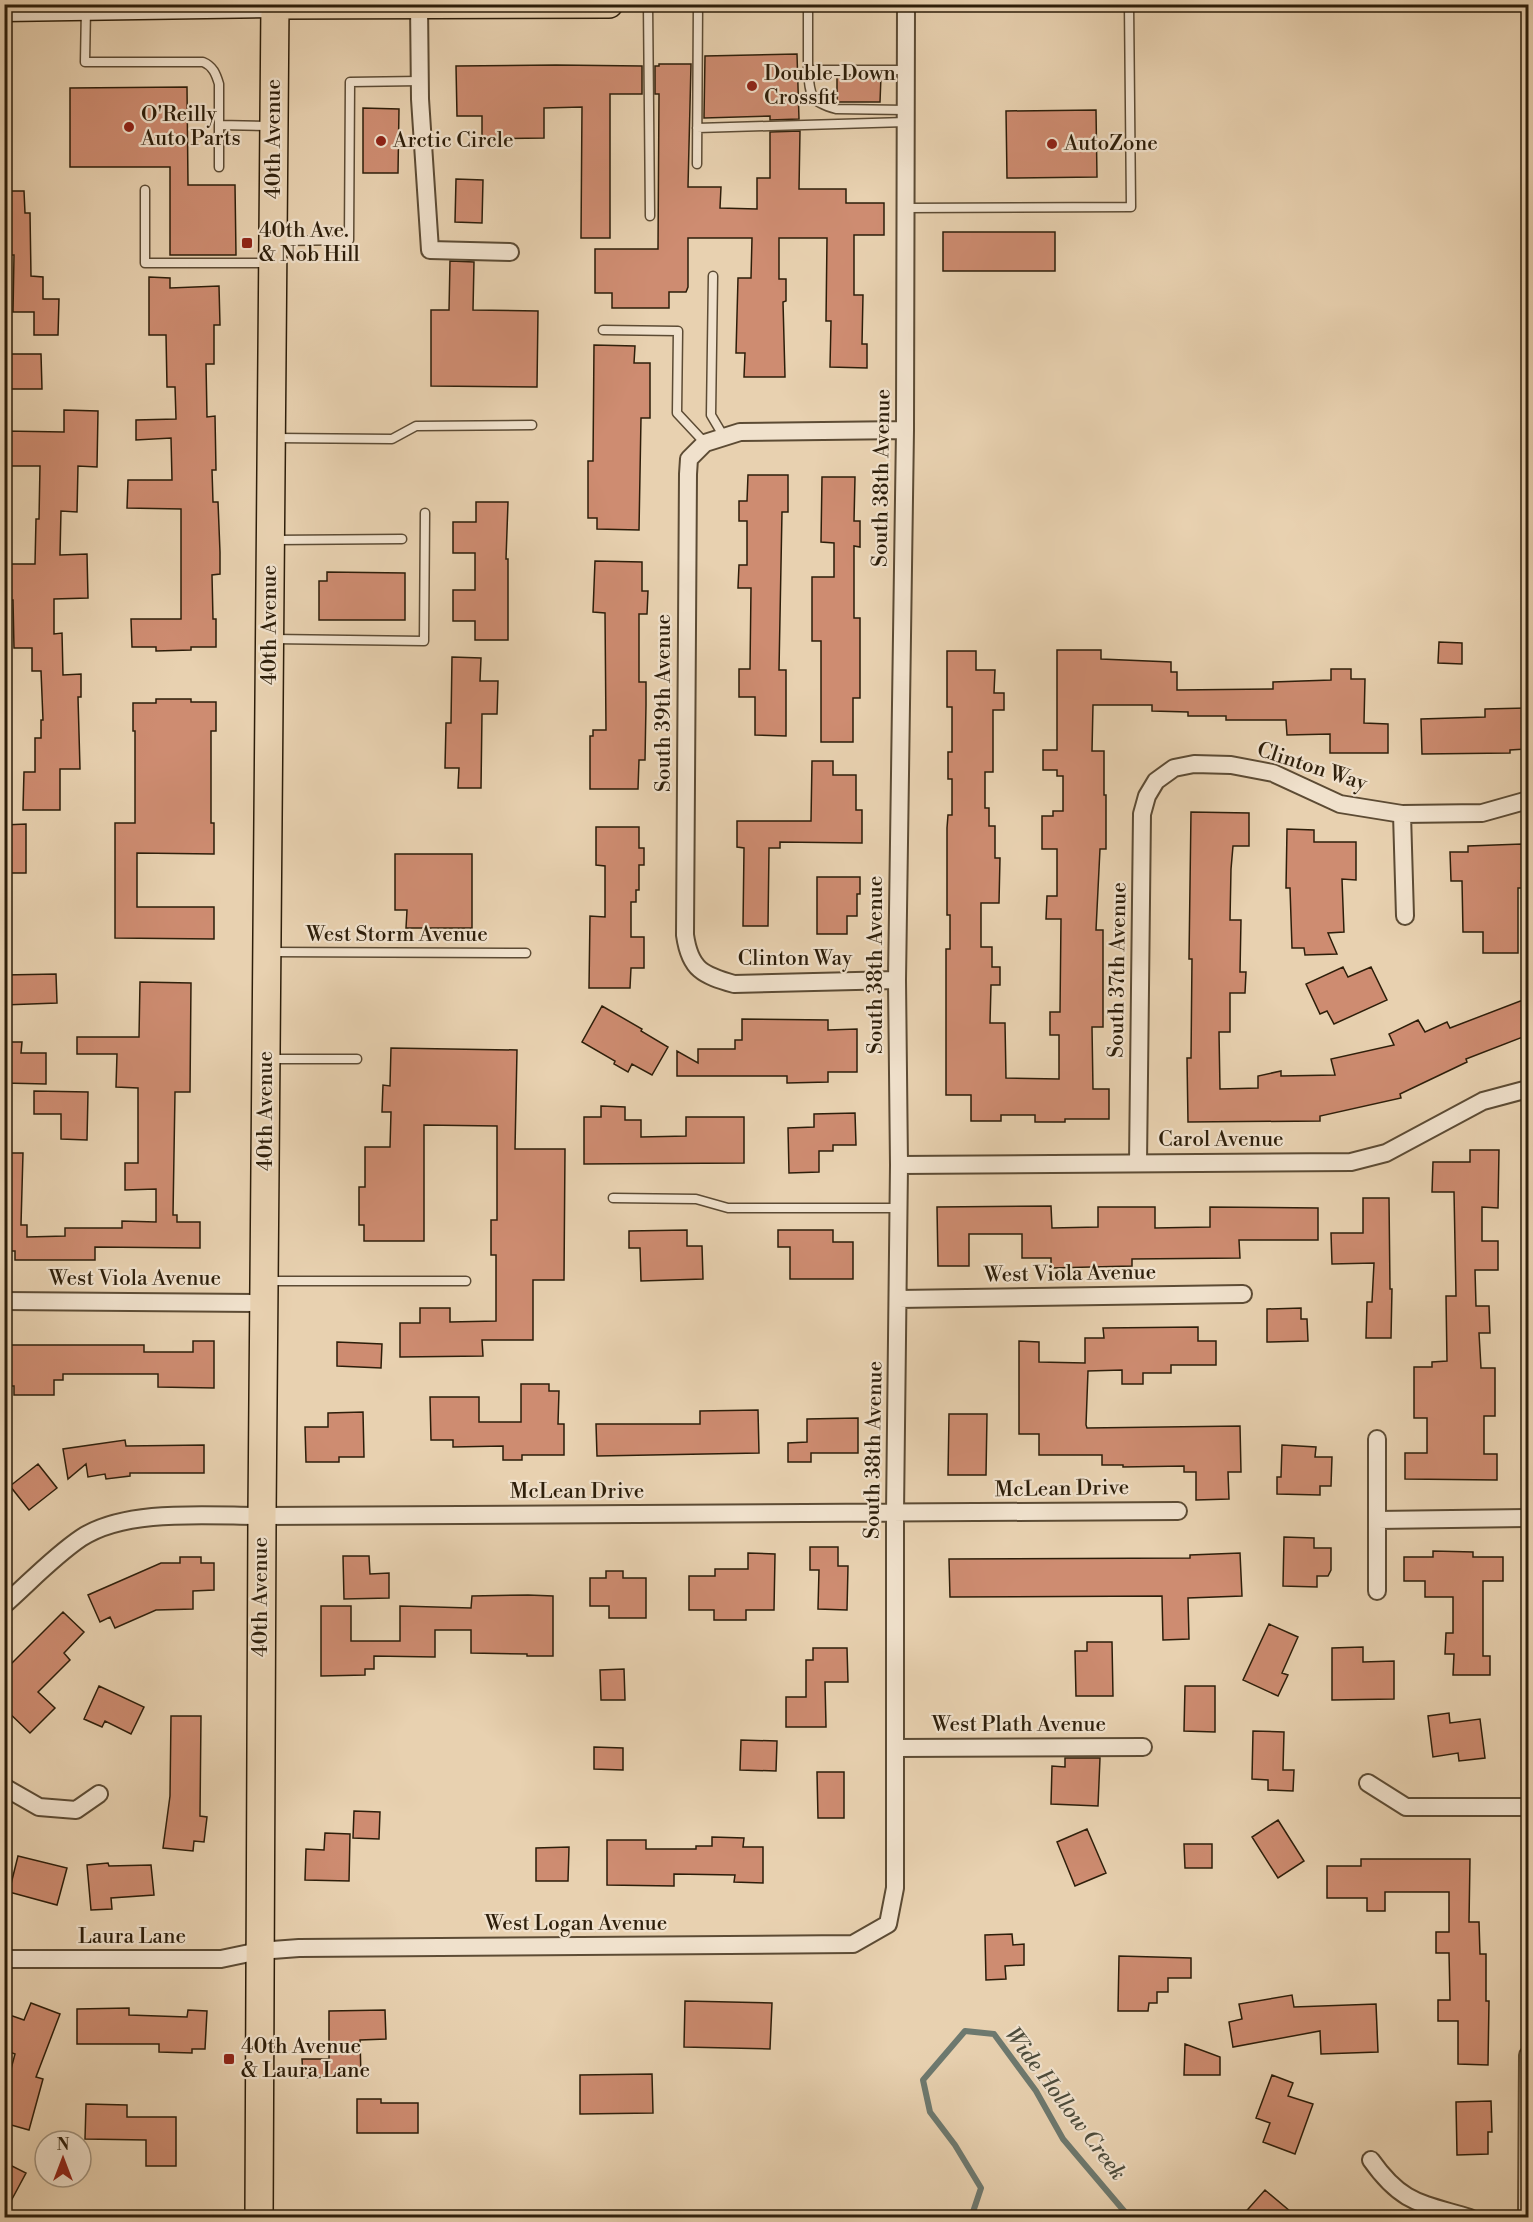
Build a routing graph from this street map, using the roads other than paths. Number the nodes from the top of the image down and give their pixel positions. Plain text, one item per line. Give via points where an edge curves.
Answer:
1 (609, 4) edge
2 (648, 4) edge
3 (698, 4) edge
4 (808, 4) edge
5 (906, 4) edge
6 (1129, 4) edge
7 (275, 5) edge
8 (419, 5) edge
9 (563, 5) edge
10 (155, 6) edge
11 (86, 8) junction
12 (4, 9) edge
13 (808, 70) junction
14 (906, 70) junction
15 (420, 81) junction
16 (906, 116) junction
17 (219, 125) junction
18 (274, 126) junction
19 (698, 128) junction
20 (698, 164) dead end
21 (219, 167) dead end
22 (145, 190) dead end
23 (906, 208) junction
24 (650, 216) dead end
25 (273, 252) junction
26 (510, 252) dead end
27 (713, 276) dead end
28 (603, 330) dead end
29 (532, 425) dead end
30 (905, 430) junction
31 (724, 437) junction
32 (271, 438) junction
33 (705, 443) junction
34 (425, 513) dead end
35 (402, 539) dead end
36 (270, 540) junction
37 (270, 639) junction
38 (1156, 780) joint
39 (1528, 800) edge
40 (1402, 814) junction
41 (1405, 916) dead end
42 (267, 952) junction
43 (526, 953) dead end
44 (696, 968) joint
45 (897, 980) junction
46 (267, 1059) junction
47 (357, 1059) dead end
48 (1528, 1089) edge
49 (1138, 1163) junction
50 (899, 1165) junction
51 (612, 1198) dead end
52 (898, 1208) junction
53 (466, 1281) dead end
54 (265, 1292) junction
55 (1243, 1294) dead end
56 (898, 1299) junction
57 (4, 1301) edge
58 (1377, 1439) dead end
59 (1178, 1511) dead end
60 (895, 1513) junction
61 (262, 1515) junction
62 (1528, 1518) edge
63 (1377, 1520) junction
64 (1377, 1591) dead end
65 (4, 1605) edge
66 (1143, 1747) dead end
67 (895, 1748) junction
68 (1368, 1783) dead end
69 (4, 1787) edge
70 (99, 1794) dead end
71 (1528, 1807) edge
72 (888, 1924) joint
73 (259, 1951) junction
74 (4, 1959) edge
75 (1528, 2055) edge
76 (1371, 2160) dead end
77 (259, 2217) edge
78 (1470, 2217) edge
79 (1527, 2217) edge

1 - 9 main road
2 - 24 lane
3 - 19 lane
4 - 13 lane
5 - 14 street, South 38th Avenue
6 - 23 lane via 1131,207
7 - 8 main road
7 - 10 main road
7 - 18 main road, 40th Avenue
8 - 9 main road
8 - 15 street
10 - 11 main road
11 - 12 main road
11 - 17 lane via 85,62 203,62 209,65 219,84
13 - 14 lane
13 - 16 lane via 810,95 826,106
14 - 16 street, South 38th Avenue
15 - 25 lane via 350,82 348,240
15 - 26 street via 430,250
16 - 19 lane
16 - 23 street, South 38th Avenue
17 - 18 lane
17 - 21 lane
18 - 25 main road, 40th Avenue
19 - 20 lane
22 - 25 lane via 145,263
23 - 30 street, South 38th Avenue
25 - 32 main road, 40th Avenue
27 - 31 lane via 711,415
28 - 33 lane via 678,331 677,413
29 - 32 lane via 416,426 392,439
30 - 31 street via 740,432
30 - 45 street, South 38th Avenue
31 - 33 street
32 - 36 main road, 40th Avenue
33 - 44 street, South 39th Avenue via 689,459 688,474 686,935 687,949
34 - 37 lane via 424,641
35 - 36 lane
36 - 37 main road, 40th Avenue
37 - 42 main road, 40th Avenue
38 - 40 street, Clinton Way via 1174,768 1194,764 1231,765 1273,773 1340,804
38 - 49 street, South 37th Avenue via 1143,814
39 - 40 street, Clinton Way via 1482,813
40 - 41 street
42 - 43 lane, West Storm Avenue
42 - 46 main road, 40th Avenue
44 - 45 street, Clinton Way via 734,984
45 - 50 street, South 38th Avenue
46 - 47 lane
46 - 54 main road, 40th Avenue
48 - 49 street, Carol Avenue via 1483,1101 1386,1153 1351,1162
49 - 50 street, Carol Avenue
50 - 52 street, South 38th Avenue
51 - 52 lane via 696,1199 728,1208
52 - 56 street, South 38th Avenue
53 - 54 lane
54 - 57 street, West Viola Avenue
54 - 61 main road, 40th Avenue
55 - 56 street, West Viola Avenue
56 - 60 street, South 38th Avenue
58 - 63 street
59 - 60 street, McLean Drive
60 - 61 street, McLean Drive
60 - 67 street, South 38th Avenue
61 - 65 street, McLean Drive via 133,1519 102,1527 82,1538
61 - 73 main road, 40th Avenue
62 - 63 street
63 - 64 street
66 - 67 street, West Plath Avenue
67 - 72 street, South 38th Avenue via 895,1888
68 - 71 street via 1406,1807
69 - 70 street via 48,1808 76,1810
72 - 73 street, West Logan Avenue via 853,1944
73 - 74 street, Laura Lane via 221,1959
73 - 77 main road, 40th Avenue
75 - 79 street
76 - 78 street via 1387,2181 1409,2199

